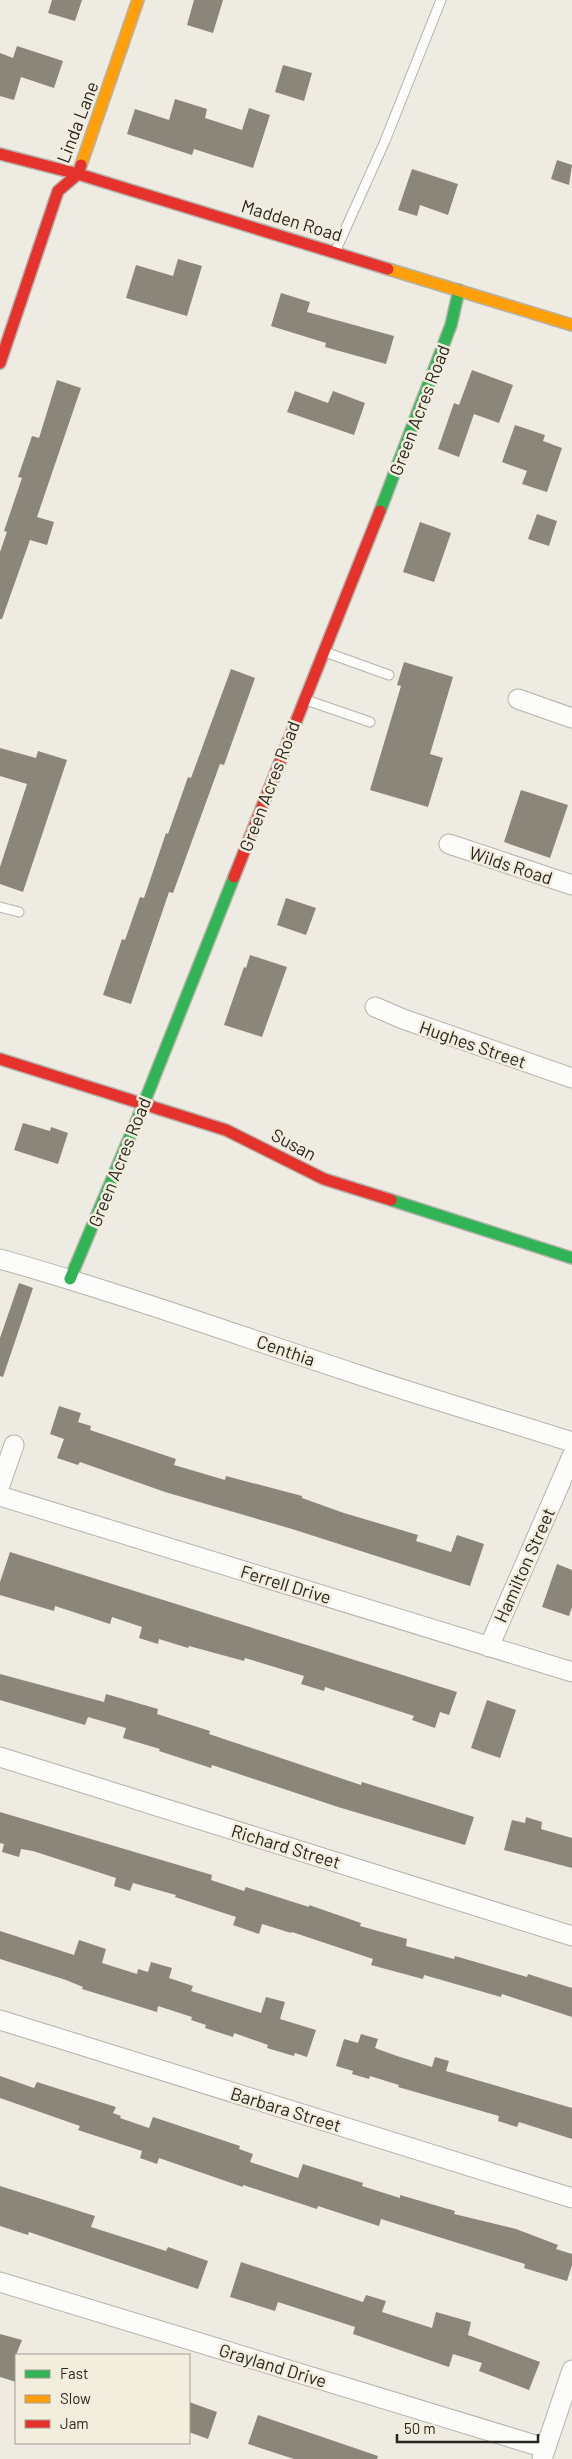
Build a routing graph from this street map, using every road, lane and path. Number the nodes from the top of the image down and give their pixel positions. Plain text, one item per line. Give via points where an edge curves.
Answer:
1 (138, 0) edge
2 (441, 0) edge
3 (0, 154) edge
4 (78, 174) junction
5 (335, 252) junction
6 (459, 290) junction
7 (572, 326) edge
8 (0, 364) edge
9 (322, 651) junction
10 (390, 675) dead end
11 (303, 699) junction
12 (518, 699) dead end
13 (572, 718) edge
14 (370, 722) dead end
15 (449, 844) dead end
16 (572, 885) edge
17 (0, 907) edge
18 (19, 912) dead end
19 (375, 1008) dead end
20 (0, 1059) edge
21 (572, 1078) edge
22 (144, 1103) junction
23 (572, 1258) edge
24 (0, 1259) edge
25 (70, 1279) junction
26 (572, 1442) edge
27 (14, 1445) dead end
28 (572, 1456) edge
29 (0, 1485) edge
30 (0, 1496) edge
31 (489, 1647) junction
32 (572, 1672) edge
33 (0, 1757) edge
34 (572, 1936) edge
35 (0, 2020) edge
36 (572, 2198) edge
37 (0, 2282) edge
38 (572, 2370) edge
39 (544, 2454) edge

1 - 4 street, Linda Lane
2 - 5 lane via 385,141
3 - 4 street, Madden Road
4 - 5 street, Madden Road
4 - 8 street, Linda Lane via 58,190
5 - 6 street, Madden Road
6 - 7 street, Madden Road
6 - 9 street, Green Acres Road via 451,325
9 - 10 lane
9 - 11 street, Green Acres Road
11 - 14 lane
11 - 22 street, Green Acres Road
12 - 13 street
15 - 16 street, Wilds Road
17 - 18 lane
19 - 21 street, Hughes Street
20 - 22 street, Susan
22 - 23 street, Susan via 226,1130 324,1179
22 - 25 street, Green Acres Road
24 - 25 street, Centhia
25 - 26 street, Centhia via 357,1375
27 - 29 street
28 - 31 street, Hamilton Street
30 - 31 street, Ferrell Drive
31 - 32 street, Ferrell Drive
33 - 34 street, Richard Street
35 - 36 street, Barbara Street
37 - 39 street, Grayland Drive
38 - 39 street

